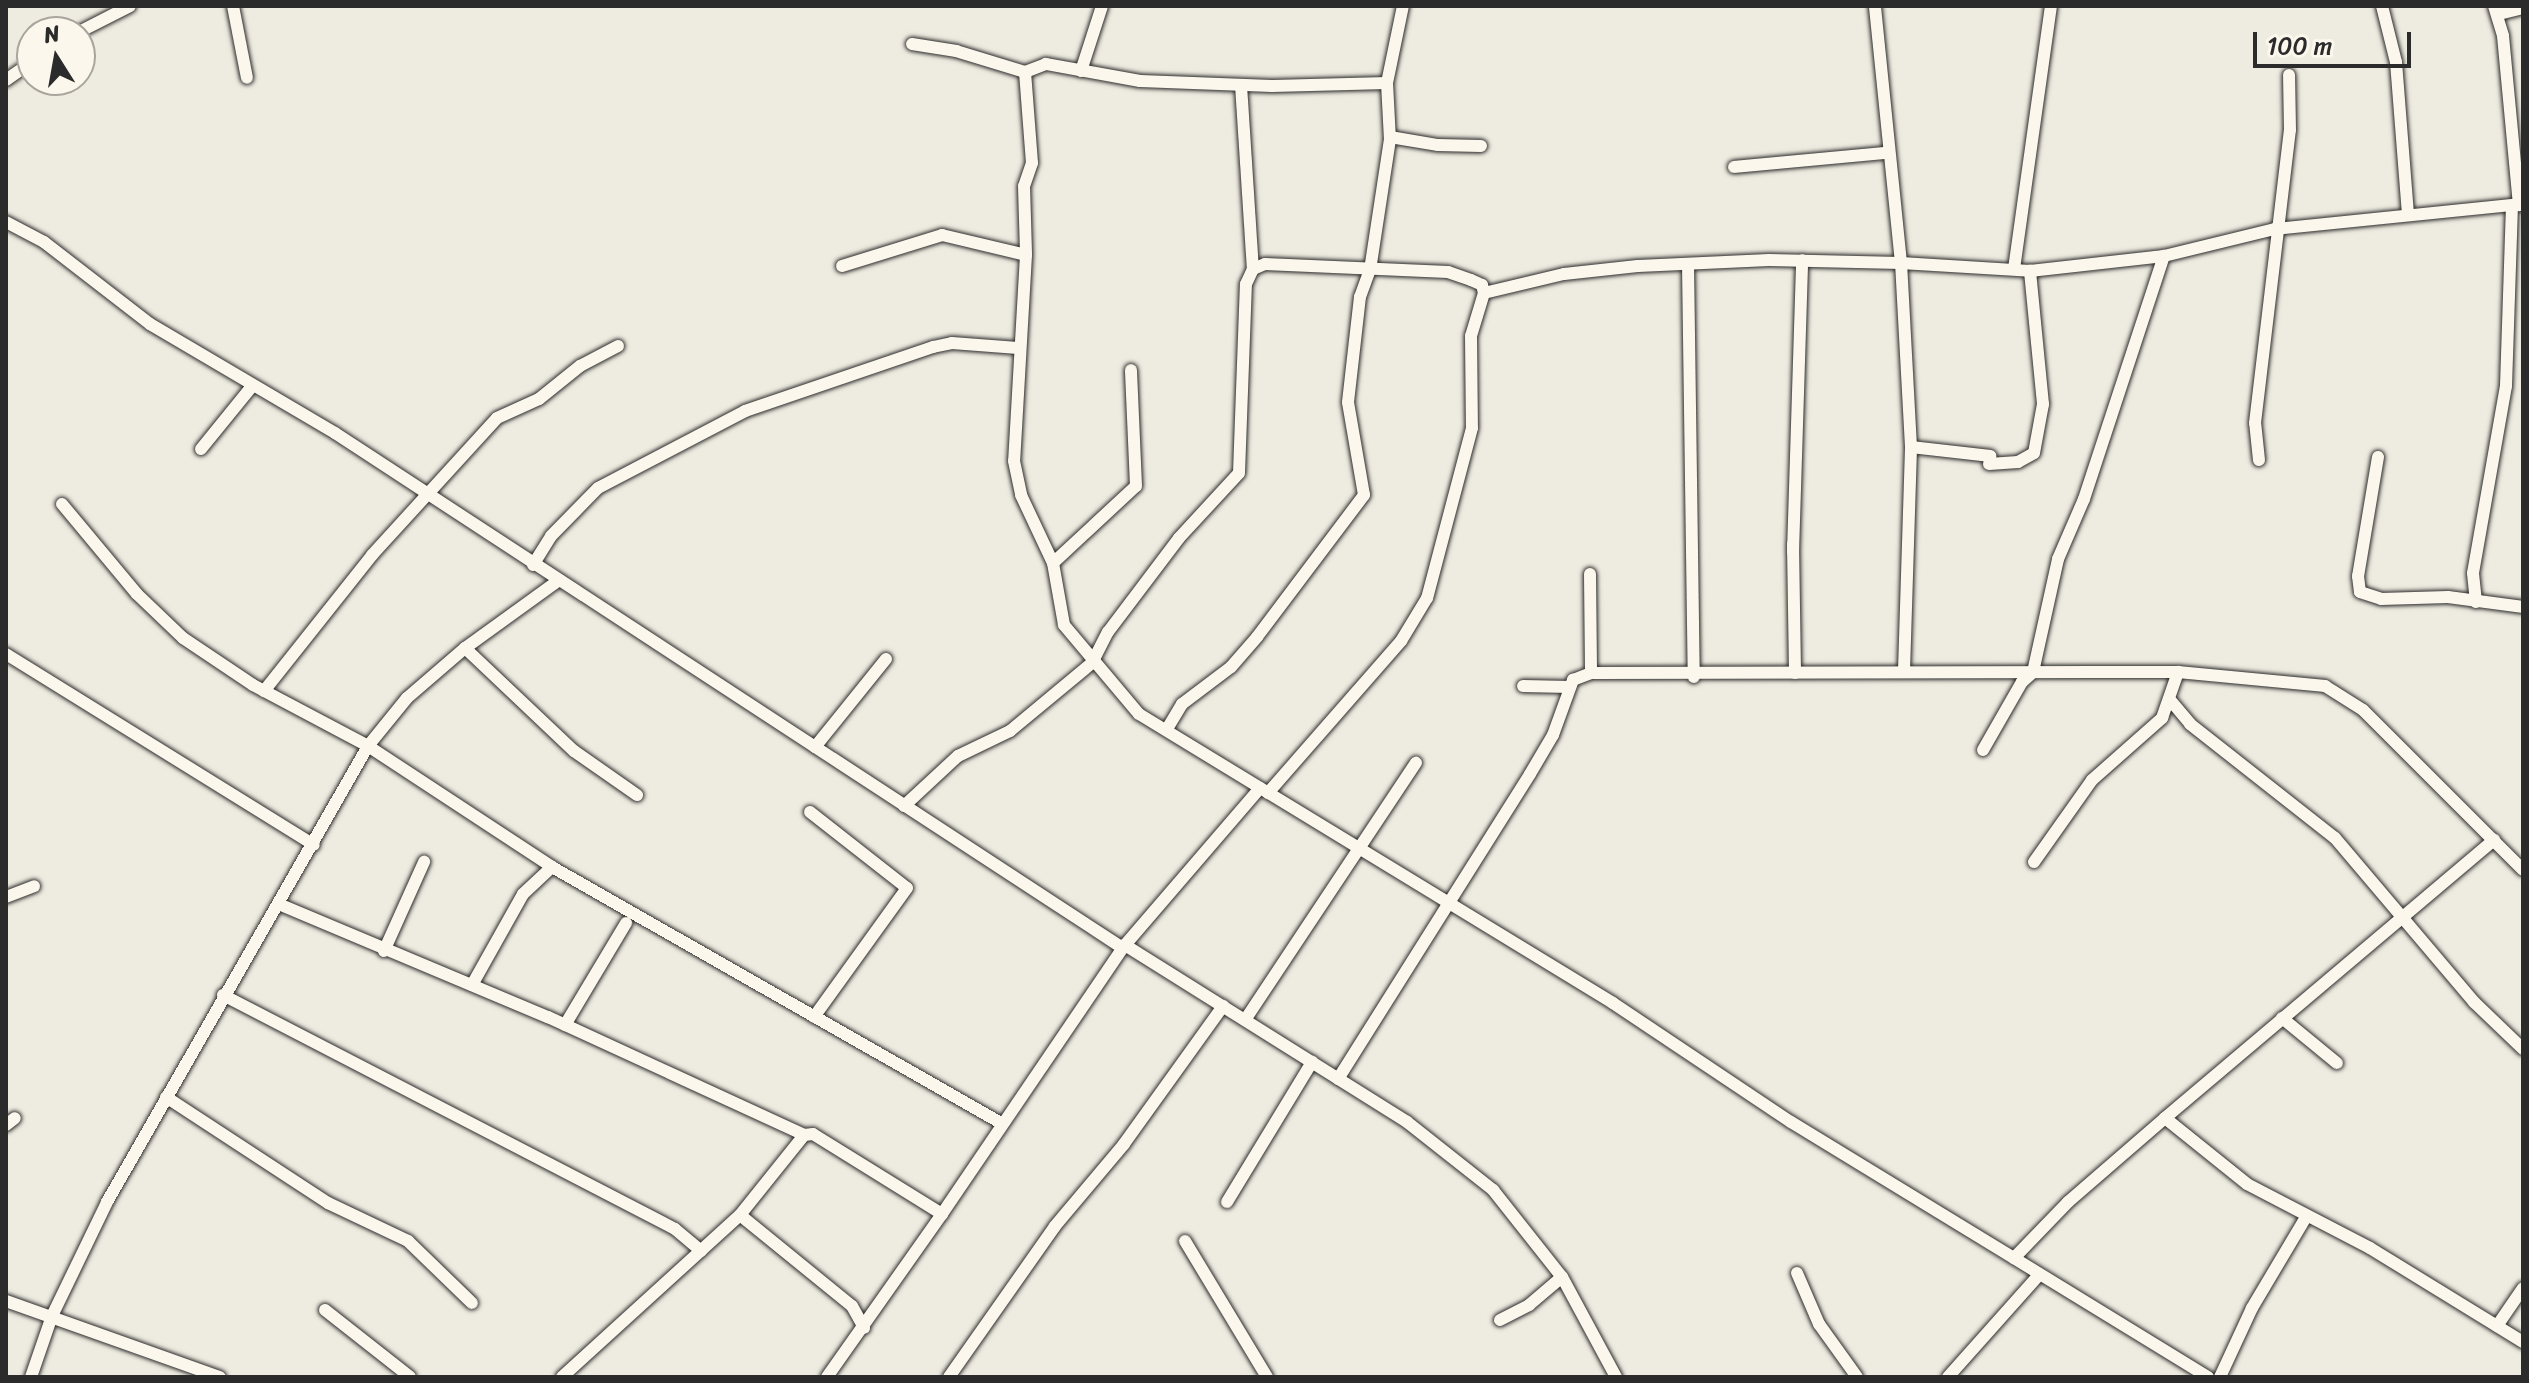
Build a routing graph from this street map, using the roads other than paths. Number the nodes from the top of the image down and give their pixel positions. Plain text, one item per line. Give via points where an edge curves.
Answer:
1 (130, 6) edge
2 (233, 6) edge
3 (1102, 6) edge
4 (1403, 6) edge
5 (1875, 6) edge
6 (2051, 6) edge
7 (2382, 6) edge
8 (2523, 8) edge
9 (2497, 10) edge
10 (96, 23) edge
11 (912, 44) dead end
12 (1081, 71) junction
13 (1025, 72) junction
14 (2289, 75) dead end
15 (247, 78) dead end
16 (1387, 83) junction
17 (1241, 85) junction
18 (1390, 137) junction
19 (1481, 146) dead end
20 (1886, 153) junction
21 (1734, 167) dead end
22 (2518, 205) edge
23 (2408, 215) junction
24 (6, 222) edge
25 (2275, 229) junction
26 (1026, 255) junction
27 (2164, 256) junction
28 (1802, 260) junction
29 (1901, 263) junction
30 (1688, 264) junction
31 (842, 266) dead end
32 (1253, 269) junction
33 (2014, 269) junction
34 (1370, 270) junction
35 (2030, 271) junction
36 (1484, 293) junction
37 (618, 346) dead end
38 (1018, 348) junction
39 (1131, 370) dead end
40 (253, 385) junction
41 (1911, 447) junction
42 (201, 449) dead end
43 (2378, 457) dead end
44 (2259, 460) dead end
45 (1793, 466) dead end
46 (427, 495) junction
47 (62, 504) dead end
48 (1701, 513) dead end
49 (1793, 552) junction
50 (1053, 563) junction
51 (533, 565) junction
52 (1590, 574) dead end
53 (558, 581) junction
54 (2476, 602) junction
55 (2523, 607) edge
56 (465, 648) junction
57 (6, 654) edge
58 (886, 659) dead end
59 (1092, 663) junction
60 (1904, 671) junction
61 (2033, 672) junction
62 (2178, 672) junction
63 (1591, 673) junction
64 (1795, 673) junction
65 (1694, 677) junction
66 (1523, 686) dead end
67 (1570, 687) junction
68 (264, 691) junction
69 (2171, 701) junction
70 (1167, 729) junction
71 (368, 746) junction
72 (815, 747) junction
73 (1983, 750) dead end
74 (1416, 763) dead end
75 (1264, 790) junction
76 (637, 795) dead end
77 (904, 806) junction
78 (810, 812) dead end
79 (2494, 840) junction
80 (314, 845) junction
81 (1356, 848) junction
82 (424, 862) dead end
83 (2034, 862) dead end
84 (552, 867) junction
85 (2523, 870) edge
86 (34, 886) dead end
87 (6, 897) edge
88 (281, 905) junction
89 (1448, 906) junction
90 (2401, 917) junction
91 (626, 923) dead end
92 (1123, 946) junction
93 (384, 951) junction
94 (472, 985) junction
95 (223, 995) junction
96 (1223, 1006) junction
97 (814, 1017) junction
98 (2282, 1018) junction
99 (1245, 1020) junction
100 (565, 1025) junction
101 (2523, 1049) edge
102 (1312, 1062) junction
103 (2337, 1063) dead end
104 (1338, 1079) junction
105 (166, 1097) junction
106 (2165, 1118) junction
107 (1001, 1123) junction
108 (804, 1135) junction
109 (1227, 1202) dead end
110 (942, 1214) junction
111 (740, 1215) junction
112 (2306, 1217) junction
113 (1185, 1241) dead end
114 (701, 1251) junction
115 (2014, 1258) junction
116 (1797, 1273) dead end
117 (2038, 1276) junction
118 (1562, 1277) junction
119 (2523, 1288) edge
120 (6, 1301) edge
121 (472, 1303) dead end
122 (325, 1310) dead end
123 (52, 1316) junction
124 (1500, 1320) dead end
125 (2497, 1326) junction
126 (864, 1328) junction
127 (2523, 1342) edge
128 (31, 1377) edge
129 (220, 1377) edge
130 (410, 1377) edge
131 (562, 1377) edge
132 (827, 1377) edge
133 (949, 1377) edge
134 (1267, 1377) edge
135 (1616, 1377) edge
136 (1857, 1377) edge
137 (1948, 1377) edge
138 (2208, 1377) edge
139 (2220, 1377) edge

1 - 10 street
2 - 15 street
3 - 12 street
4 - 16 street
5 - 20 street
6 - 33 street
7 - 23 street via 2396,62
8 - 9 street
9 - 22 street
11 - 13 street
12 - 13 street via 1046,64
12 - 17 street via 1110,79
13 - 26 street via 1032,163 1024,186
14 - 25 street via 2290,130
16 - 17 street
16 - 18 street
17 - 32 street
18 - 19 street
18 - 34 street
20 - 21 street
20 - 29 street
22 - 23 street
22 - 54 street via 2506,386 2473,573
23 - 25 street
24 - 40 street via 44,242 96,288 150,324
25 - 27 street
25 - 44 street via 2273,288 2255,423
26 - 31 street via 942,235
26 - 38 street
27 - 35 street
27 - 61 street via 2084,499 2058,559
28 - 29 street
28 - 30 street
28 - 49 street
29 - 33 street
29 - 41 street
30 - 36 street via 1564,274
30 - 65 street
32 - 34 street via 1265,264
32 - 59 street via 1246,284 1239,473 1170,549 1108,632
33 - 35 street
34 - 36 street via 1448,272 1482,285
34 - 70 street via 1360,297 1348,402 1364,495 1265,627 1231,667 1182,704
35 - 41 street via 2043,404 2034,453 2018,462
36 - 75 street via 1471,336 1472,428 1427,598 1401,641
37 - 46 street via 580,366 539,399 497,418
38 - 50 street via 1016,479
38 - 51 street via 952,343 933,347 745,411 598,488 551,536
39 - 50 street via 1136,486
40 - 42 street
40 - 46 street
41 - 60 street
43 - 54 street via 2358,576 2360,592 2381,599
45 - 49 street
46 - 51 street
46 - 68 street
47 - 68 street via 137,594 183,638
48 - 65 street
49 - 64 street
50 - 59 street via 1064,625
51 - 53 street
52 - 63 street
53 - 56 street
53 - 72 street
54 - 55 street
56 - 71 street via 407,698
56 - 76 street via 574,751
57 - 80 street
58 - 72 street
59 - 70 street via 1139,714
59 - 77 street via 1010,731 958,756
60 - 61 street
60 - 64 street
61 - 62 street
61 - 73 street
62 - 69 street
62 - 79 street via 2304,683 2343,694
63 - 65 street
63 - 67 street via 1579,676
64 - 65 street
66 - 67 street
67 - 89 street via 1553,735
68 - 71 street
69 - 83 street via 2146,737 2078,796
69 - 90 street via 2190,724 2335,838
70 - 75 street
71 - 80 street
71 - 84 street
72 - 77 street
74 - 81 street
75 - 81 street
75 - 92 street
77 - 92 street
78 - 97 street via 907,888
79 - 85 street
79 - 90 street
80 - 88 street
81 - 89 street
81 - 99 street
82 - 93 street
84 - 94 street via 523,894
84 - 97 street
86 - 87 street
88 - 93 street
88 - 95 street
89 - 104 street
89 - 115 street via 1613,1003 1791,1122
90 - 98 street
90 - 101 street
91 - 100 street
92 - 96 street
92 - 107 street
93 - 94 street
94 - 100 street
95 - 105 street
95 - 114 street via 686,1235
96 - 99 street
96 - 133 street via 1124,1144 1055,1226
97 - 107 street
98 - 103 street
98 - 106 street
99 - 102 street
100 - 108 street
102 - 104 street
102 - 109 street
104 - 118 street via 1407,1122 1493,1190
105 - 121 street via 328,1203 408,1241
105 - 123 street
106 - 112 street via 2247,1184
106 - 115 street via 2080,1191
107 - 110 street
108 - 110 street via 813,1134
108 - 111 street
110 - 126 street
111 - 114 street
111 - 126 street via 852,1306
112 - 125 street via 2370,1248
112 - 139 street via 2252,1308
113 - 134 street
114 - 131 street
115 - 117 street
116 - 136 street via 1819,1324
117 - 137 street
117 - 138 street
118 - 124 street via 1529,1305
118 - 135 street
119 - 125 street
120 - 123 street
122 - 130 street
123 - 128 street
123 - 129 street
125 - 127 street
126 - 132 street

